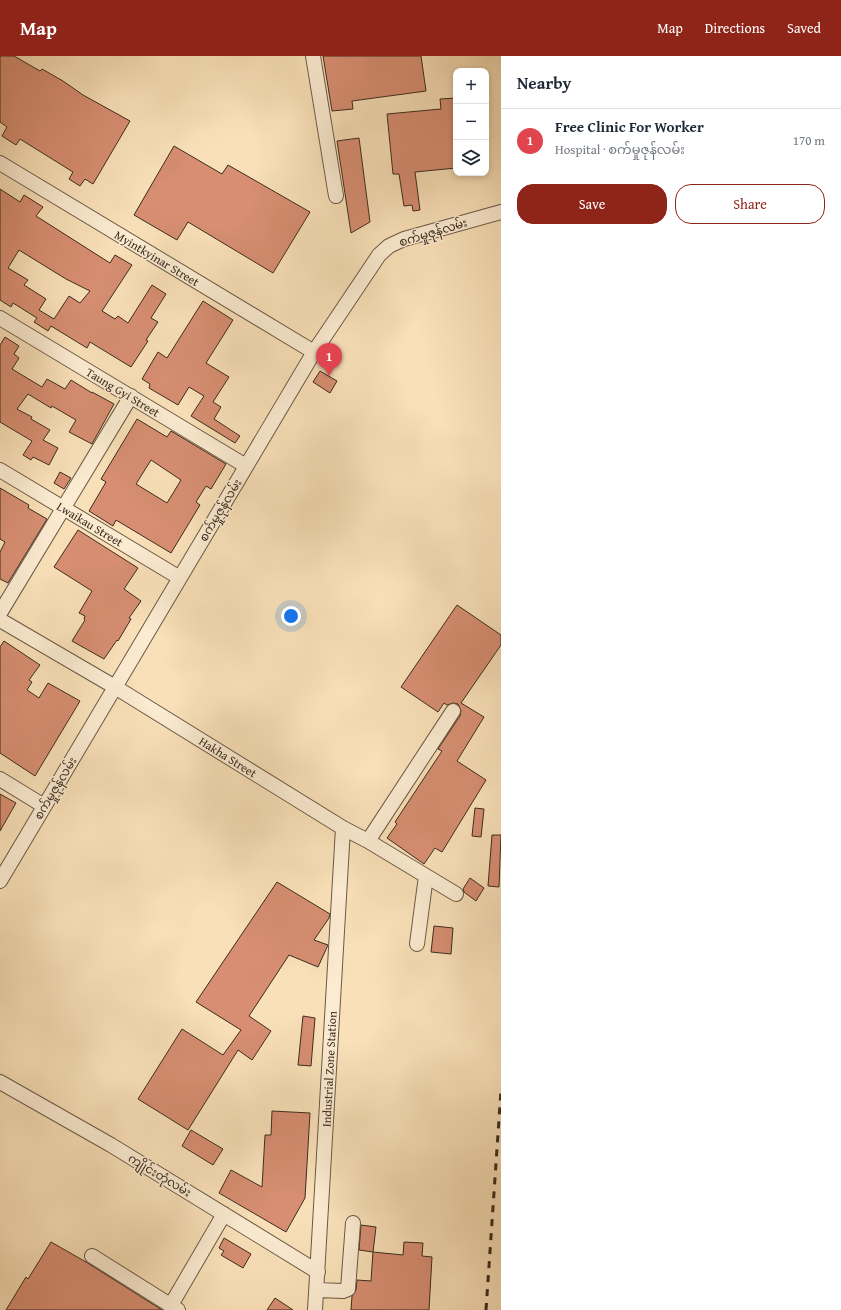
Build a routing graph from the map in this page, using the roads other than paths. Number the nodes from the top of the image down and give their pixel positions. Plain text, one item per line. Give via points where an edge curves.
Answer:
1 (313, 56) edge
2 (0, 163) edge
3 (336, 196) dead end
4 (501, 212) edge
5 (0, 318) edge
6 (314, 352) junction
7 (131, 396) junction
8 (246, 466) junction
9 (0, 470) edge
10 (63, 508) junction
11 (180, 578) junction
12 (0, 614) edge
13 (0, 620) edge
14 (114, 687) junction
15 (453, 711) dead end
16 (0, 779) edge
17 (44, 806) junction
18 (343, 828) junction
19 (368, 842) junction
20 (426, 876) junction
21 (0, 881) edge
22 (456, 894) dead end
23 (416, 944) dead end
24 (0, 1082) edge
25 (224, 1214) junction
26 (353, 1223) dead end
27 (92, 1256) dead end
28 (318, 1272) junction
29 (317, 1290) junction
30 (174, 1308) edge
31 (315, 1310) edge

1 - 3 street
2 - 6 street, Myintkyinar Street
4 - 6 street, စက်မှုဇုန်လမ်း via 404,239 389,246 379,255
5 - 7 street, Taung Gyi Street
6 - 8 street, စက်မှုဇုန်လမ်း
7 - 8 street, Taung Gyi Street
7 - 10 street
8 - 11 street, စက်မှုဇုန်လမ်း
9 - 10 street, Lwaikau Street
10 - 11 street, Lwaikau Street
10 - 12 street
11 - 14 street, စက်မှုဇုန်လမ်း
13 - 14 street, Hakha Street
14 - 17 street, စက်မှုဇုန်လမ်း
14 - 18 street, Hakha Street
15 - 19 street
16 - 17 street
17 - 21 street, စက်မှုဇုန်လမ်း
18 - 19 street, Hakha Street
18 - 28 street, Industrial Zone Station
19 - 20 street, Hakha Street
20 - 22 street, Hakha Street
20 - 23 street
24 - 25 street, ကျိုင်းတုံလမ်း via 111,1145
25 - 28 street, ကျိုင်းတုံလမ်း
25 - 30 street
26 - 29 street via 348,1289
27 - 30 street
28 - 29 street, Industrial Zone Station
29 - 31 street, Industrial Zone Station

